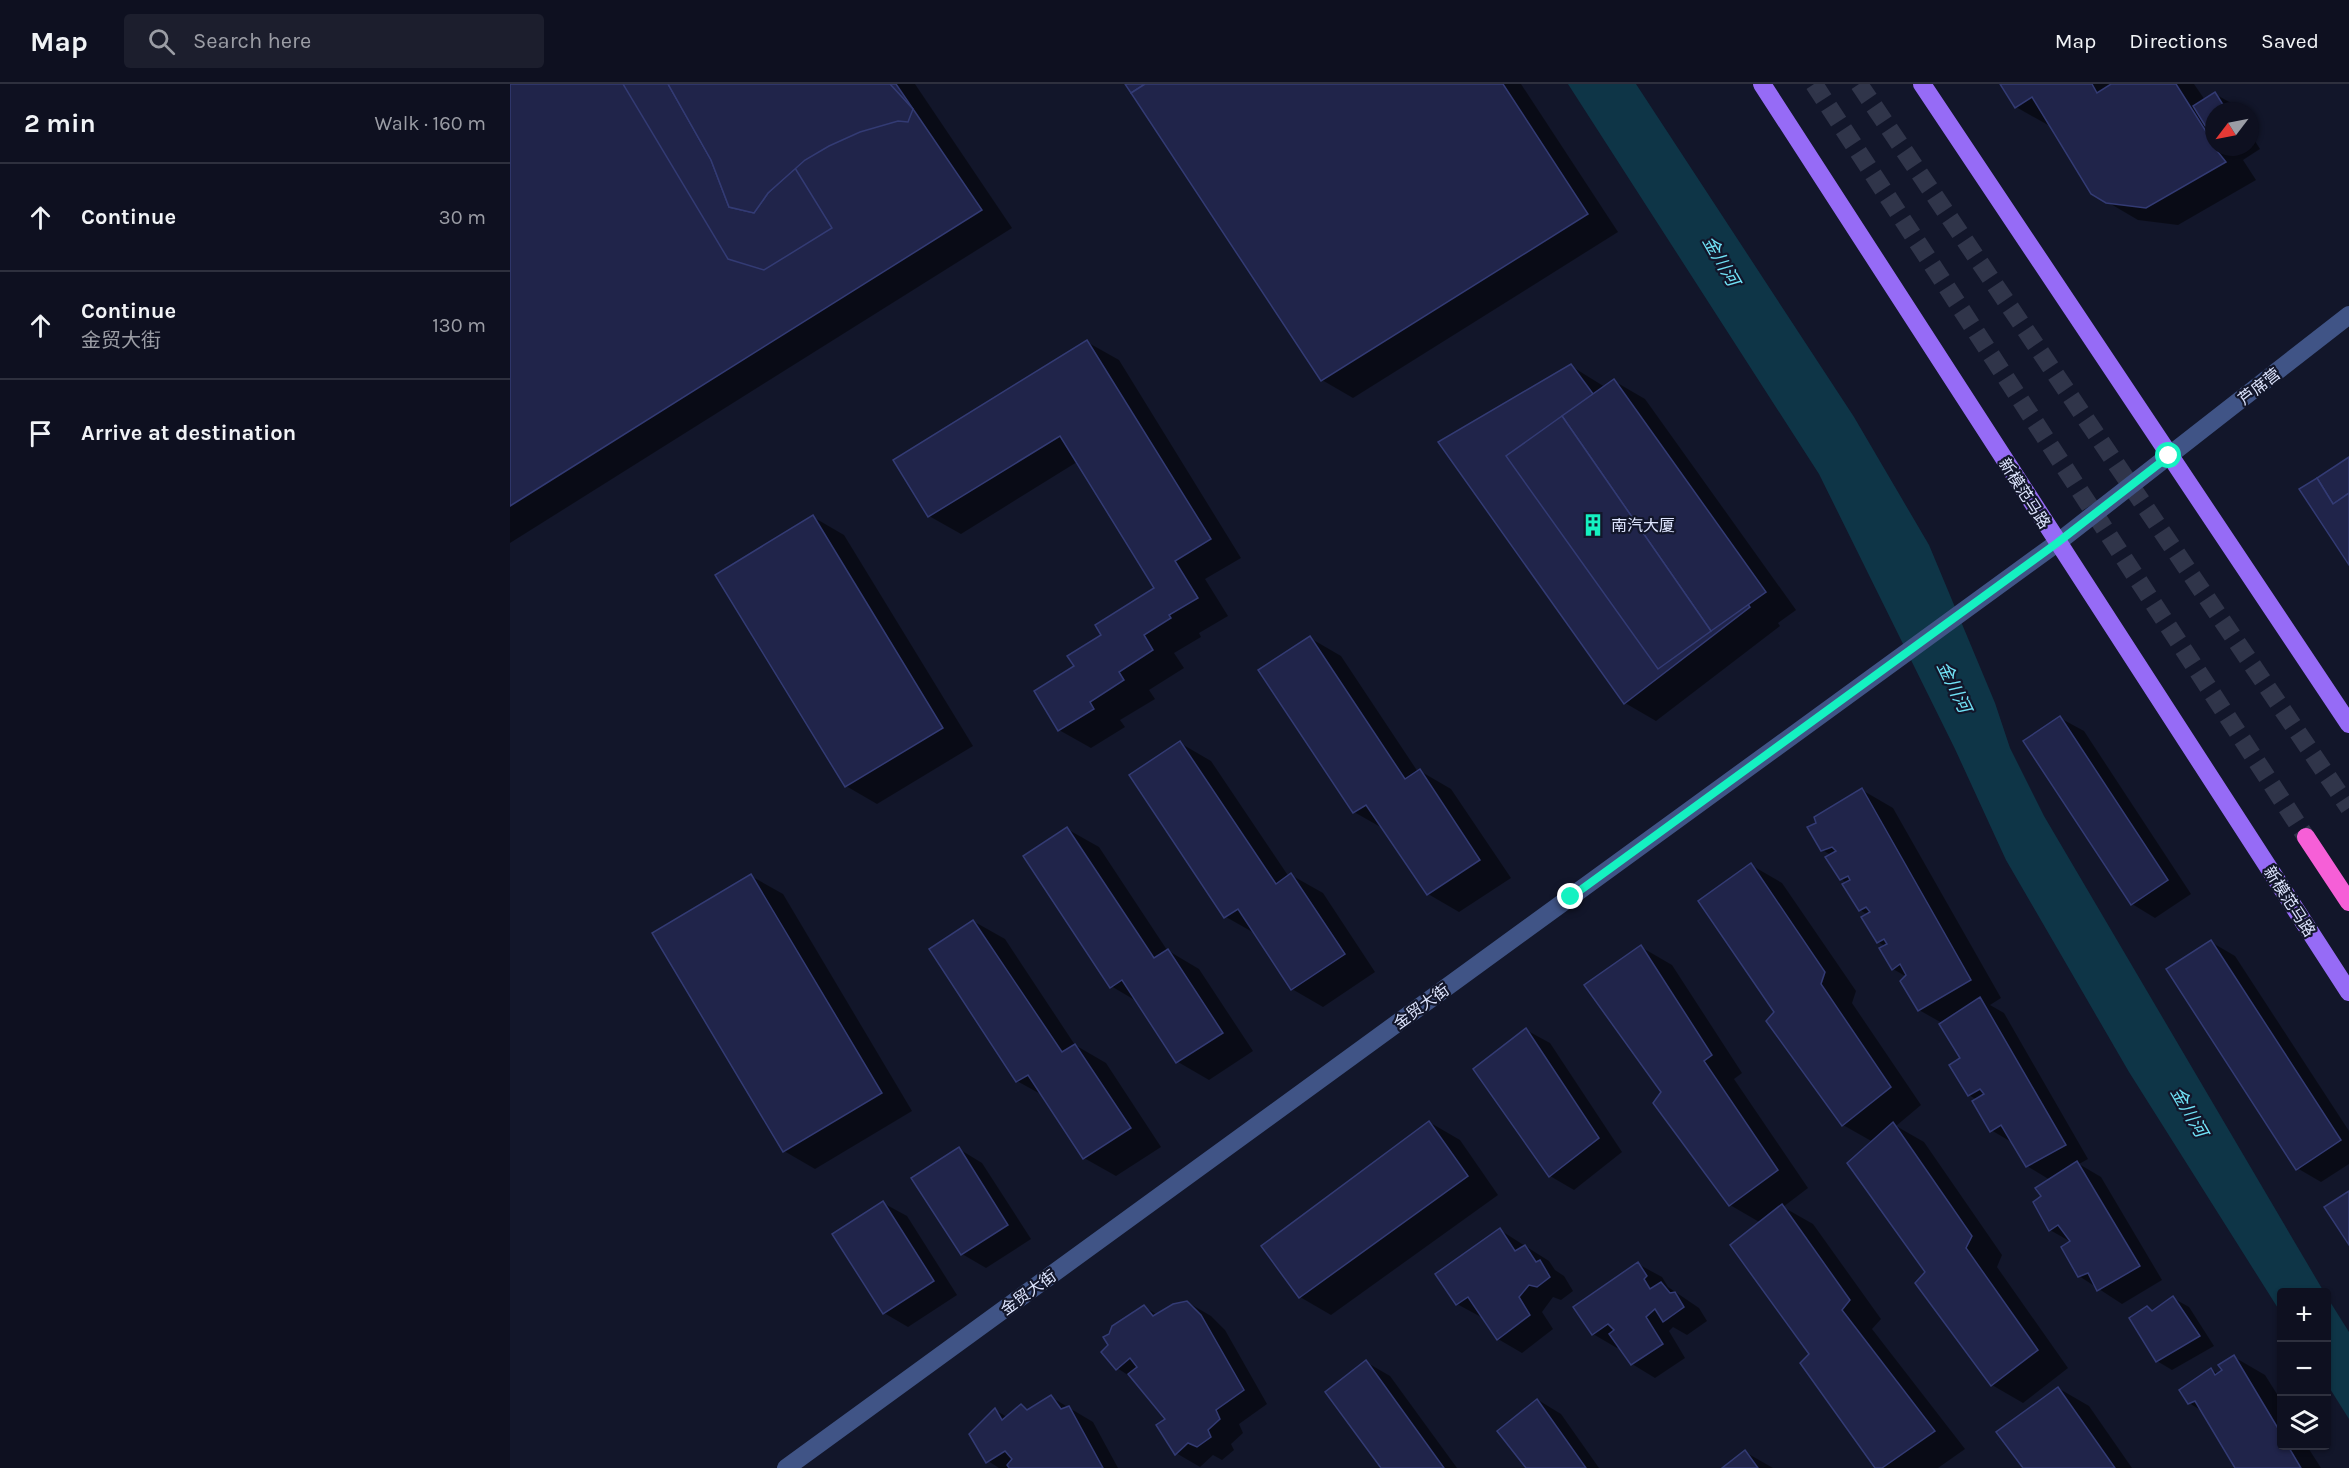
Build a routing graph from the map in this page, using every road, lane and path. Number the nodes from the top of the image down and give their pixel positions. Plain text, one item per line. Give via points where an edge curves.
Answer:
1 (1762, 84) edge
2 (1922, 84) edge
3 (2349, 315) edge
4 (2169, 456) junction
5 (2057, 543) junction
6 (2349, 723) edge
7 (2306, 837) tunnel mouth
8 (2349, 902) edge
9 (2349, 992) edge
10 (786, 1468) edge

1 - 5 main road, 新模范马路
2 - 4 main road
3 - 4 street, 芦席营
4 - 5 street, 芦席营
4 - 6 main road
5 - 9 main road, 新模范马路
5 - 10 street, 金贸大街
7 - 8 highway

